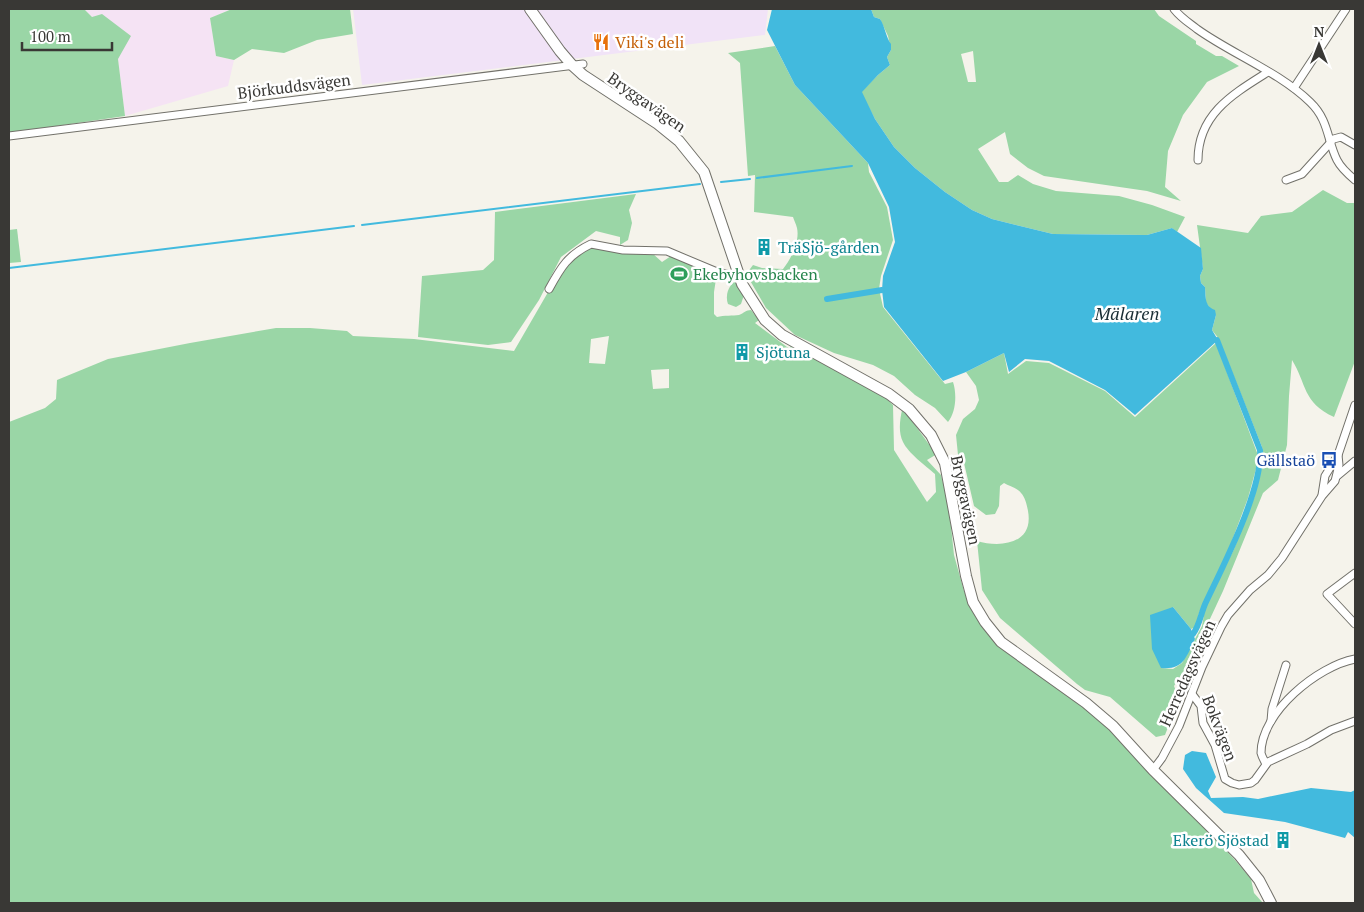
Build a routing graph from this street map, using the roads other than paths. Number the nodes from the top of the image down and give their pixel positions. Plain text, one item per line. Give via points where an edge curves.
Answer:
1 (530, 9) edge
2 (1174, 9) edge
3 (1346, 9) edge
4 (583, 64) dead end
5 (572, 65) junction
6 (1268, 72) junction
7 (1294, 88) junction
8 (9, 136) edge
9 (1330, 141) junction
10 (1355, 144) edge
11 (1198, 160) dead end
12 (1286, 180) dead end
13 (1355, 180) edge
14 (738, 272) junction
15 (549, 288) dead end
16 (1355, 405) edge
17 (1338, 455) junction
18 (1355, 461) edge
19 (1336, 476) junction
20 (1322, 496) junction
21 (1355, 573) edge
22 (1355, 624) edge
23 (1355, 659) edge
24 (1286, 665) dead end
25 (1192, 694) junction
26 (1355, 721) edge
27 (1271, 722) junction
28 (1266, 764) junction
29 (1153, 770) junction
30 (1271, 903) edge

1 - 5 main road, Bryggavägen
2 - 6 street via 1208,37
3 - 7 street
4 - 5 street, Björkuddsvägen
5 - 8 street, Björkuddsvägen
5 - 14 main road, Bryggavägen via 679,141 704,172
6 - 7 street
6 - 11 street via 1235,92 1220,106 1202,133
7 - 9 street via 1320,113
9 - 10 street via 1341,137
9 - 12 street via 1302,174
9 - 13 street via 1336,159
14 - 15 street via 730,275 717,272 667,251 623,250 591,244 571,255
14 - 29 main road, Bryggavägen via 752,302 782,336 890,394 920,420 932,435 945,463 966,576 973,602 985,622 1001,642 1114,726
16 - 17 street, Herredagsvägen
17 - 19 street, Herredagsvägen
17 - 20 street, Herredagsvägen via 1326,476
18 - 19 street
19 - 20 street, Herredagsvägen
20 - 25 street, Herredagsvägen via 1275,567 1228,615 1202,666
21 - 22 street via 1327,594
23 - 27 street, Bokvägen via 1324,671 1302,686
24 - 27 street
25 - 28 street, Bokvägen via 1201,706 1203,723 1215,745 1225,779 1239,785 1251,783
25 - 29 street, Herredagsvägen via 1179,726
26 - 28 street
27 - 28 street, Bokvägen via 1261,754
29 - 30 main road, Bryggavägen via 1239,855 1259,880

